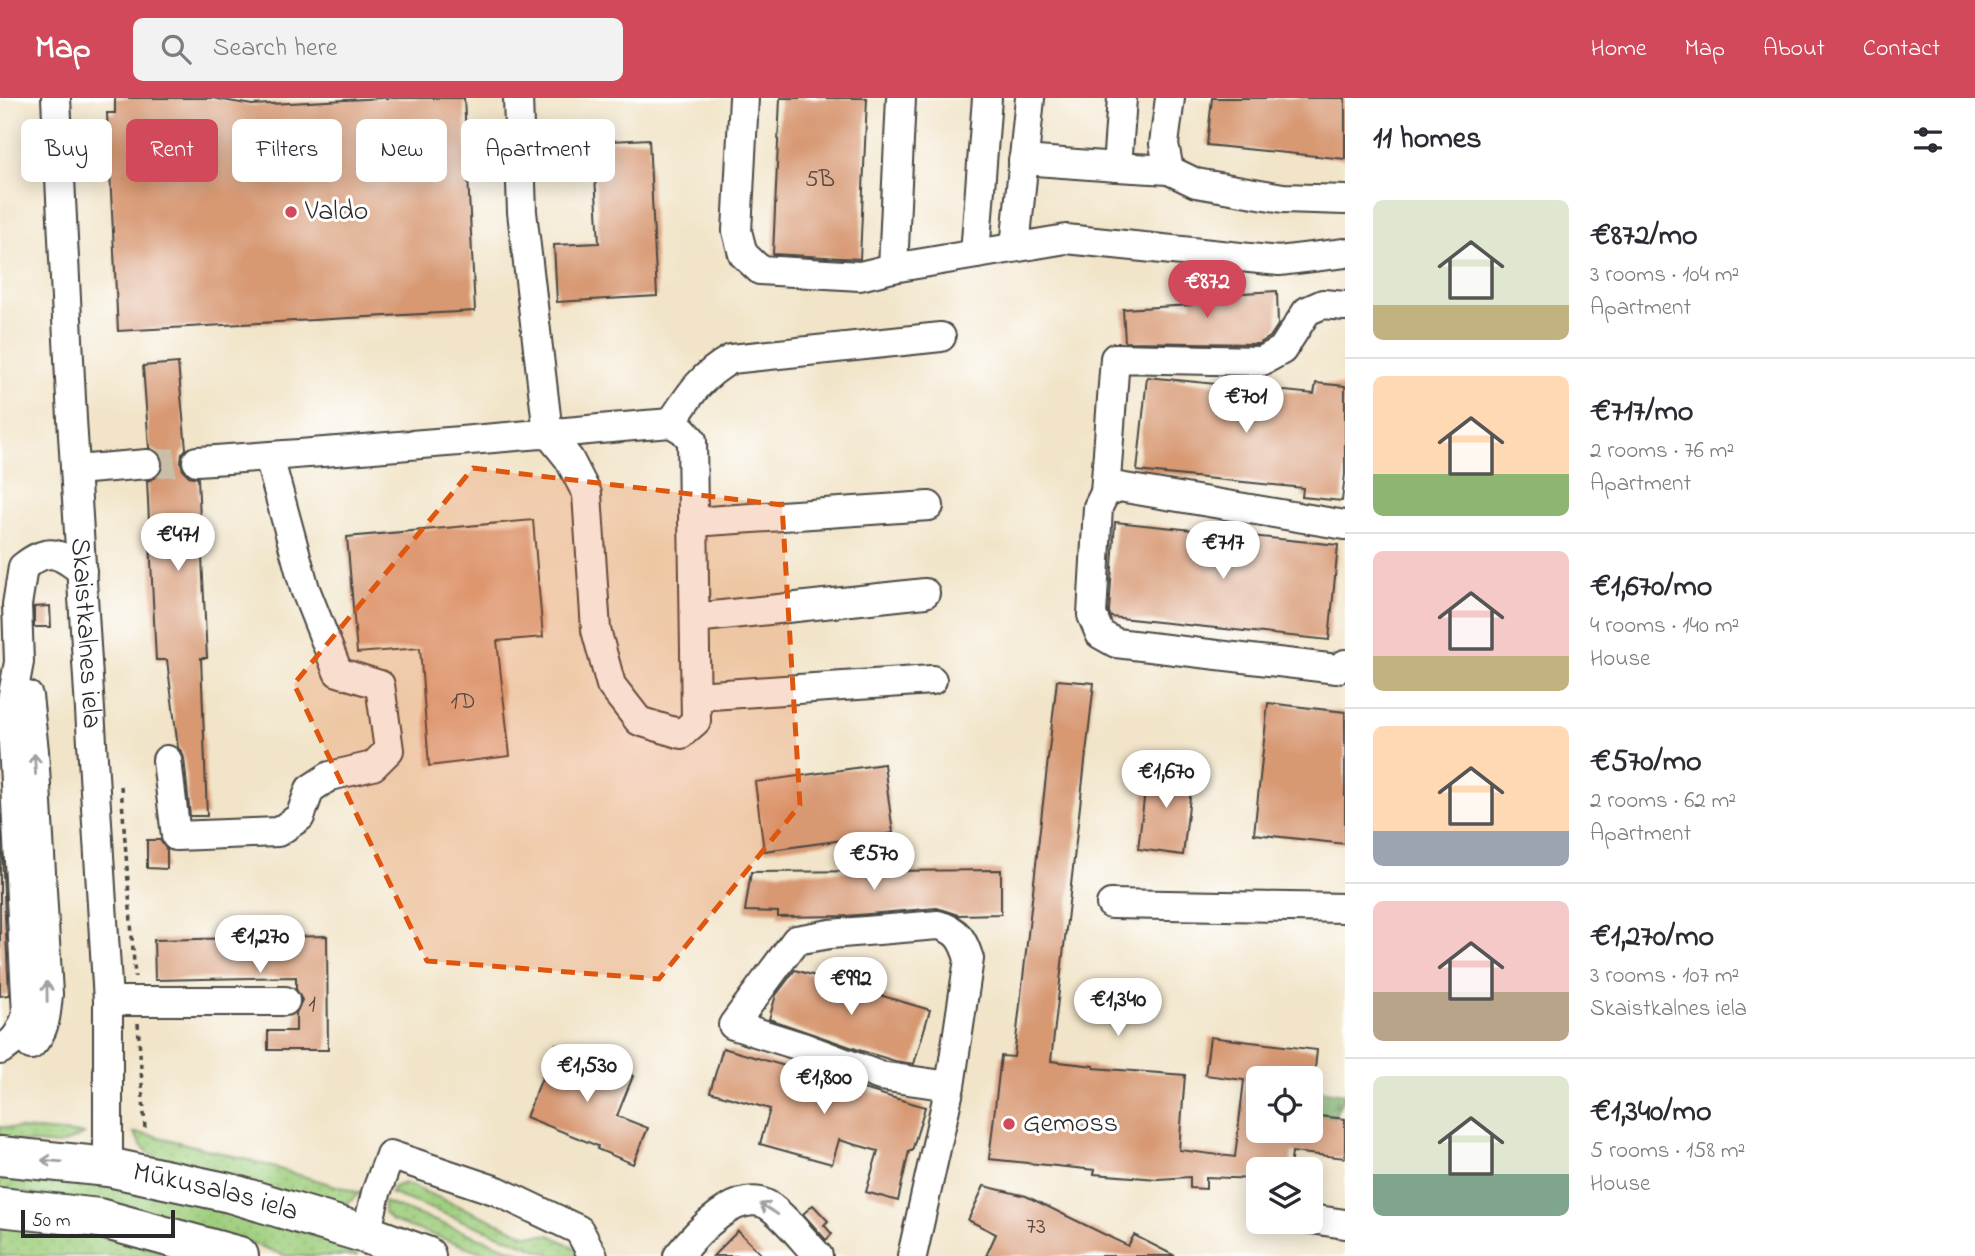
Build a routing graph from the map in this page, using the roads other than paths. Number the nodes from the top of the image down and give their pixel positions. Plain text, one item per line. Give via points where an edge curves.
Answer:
1 (56, 98) edge
2 (518, 98) edge
3 (744, 98) edge
4 (901, 98) edge
5 (987, 98) edge
6 (1030, 98) edge
7 (1122, 98) edge
8 (1170, 98) edge
9 (1023, 160) junction
10 (1117, 167) junction
11 (1169, 170) junction
12 (1345, 200) edge
13 (1015, 247) junction
14 (1345, 253) edge
15 (975, 254) junction
16 (893, 268) junction
17 (1345, 306) edge
18 (942, 337) dead end
19 (671, 422) junction
20 (548, 433) junction
21 (269, 457) junction
22 (197, 461) tunnel mouth
23 (147, 464) tunnel mouth
24 (76, 470) junction
25 (1105, 493) junction
26 (929, 506) dead end
27 (693, 522) junction
28 (1345, 525) edge
29 (82, 571) junction
30 (925, 593) dead end
31 (695, 618) junction
32 (19, 662) junction
33 (1342, 670) edge
34 (932, 680) dead end
35 (0, 686) edge
36 (696, 696) junction
37 (167, 760) dead end
38 (1111, 904) dead end
39 (1345, 908) edge
40 (285, 1000) dead end
41 (108, 1001) junction
42 (0, 1050) edge
43 (0, 1057) edge
44 (950, 1086) junction
45 (0, 1156) edge
46 (108, 1167) junction
47 (0, 1207) edge
48 (1323, 1221) edge
49 (1345, 1224) edge
50 (371, 1245) edge
51 (239, 1256) edge
52 (426, 1256) edge
53 (593, 1256) edge
54 (678, 1256) edge
55 (818, 1256) edge
56 (912, 1256) edge

1 - 24 street, Skaistkalnes iela
2 - 20 street via 522,212
3 - 16 street via 737,231 743,254 760,270 860,276
4 - 16 street
5 - 15 street
6 - 9 street
7 - 10 street
8 - 11 street via 1164,144
9 - 10 street
9 - 13 street
10 - 11 street
11 - 12 street via 1196,183 1283,198
13 - 14 street via 1066,239 1279,261
13 - 15 street
15 - 16 street
17 - 25 street via 1323,304 1307,311 1282,350 1262,361 1115,358
18 - 19 street via 731,359 711,370
19 - 20 street
19 - 27 street via 692,440
20 - 21 street
20 - 36 street via 569,459 587,494 596,631 611,685 639,721 681,734 696,721
21 - 22 street
21 - 37 street via 304,589 338,672 380,685 389,750 373,766 330,776 310,789 300,817 278,832 176,836
23 - 24 street
24 - 29 street, Skaistkalnes iela
25 - 28 street via 1119,487
25 - 33 street via 1098,507 1092,615 1100,634 1116,643
26 - 27 street
27 - 31 street
29 - 32 street via 64,557 48,553 23,567 16,605
29 - 41 street, Skaistkalnes iela
30 - 31 street
31 - 36 street
32 - 35 street
32 - 42 street via 11,705 27,1015 20,1033
43 -> 32 street via 13,1056 39,1037 48,994 34,751 28,690
34 - 36 street
38 - 39 street
40 - 41 street
41 - 46 street, Skaistkalnes iela
44 - 44 street via 969,959 964,942 953,929 939,925 796,940 733,1025 880,1076
44 - 56 street
46 -> 45 highway, Mūkusalas iela
46 - 50 highway, Mūkusalas iela via 230,1193
47 - 51 highway, Mūkusalas iela via 99,1218
48 - 49 street
50 - 52 highway, Mūkusalas iela
50 - 53 street via 376,1193 390,1154 497,1192 579,1230
55 -> 54 street via 771,1206 749,1201 726,1210

